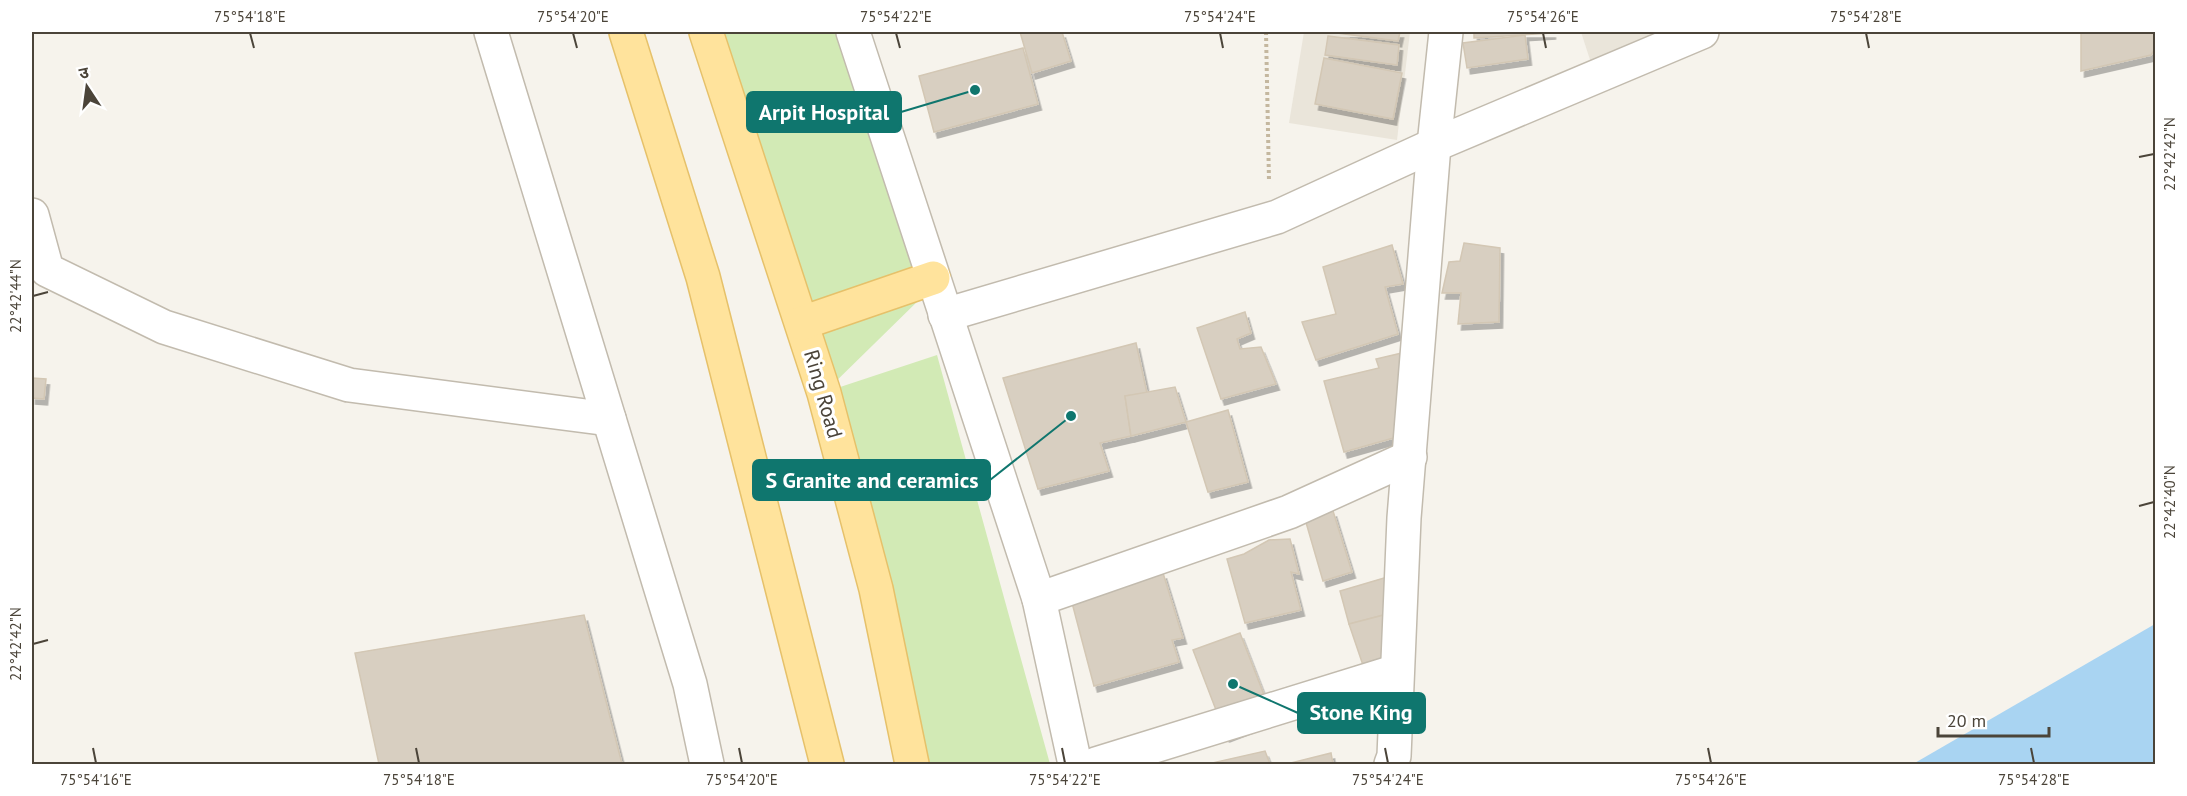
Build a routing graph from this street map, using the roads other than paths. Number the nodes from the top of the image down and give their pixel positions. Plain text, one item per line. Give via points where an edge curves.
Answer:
1 (491, 32) edge
2 (626, 32) edge
3 (706, 32) edge
4 (853, 32) edge
5 (1446, 32) edge
6 (1702, 32) edge
7 (1434, 145) junction
8 (32, 215) edge
9 (933, 278) junction
10 (945, 315) junction
11 (802, 323) junction
12 (609, 418) junction
13 (1410, 457) junction
14 (1039, 599) junction
15 (1397, 671) junction
16 (707, 765) edge
17 (827, 765) edge
18 (912, 765) edge
19 (1075, 765) edge
20 (1096, 765) edge
21 (1391, 765) edge

1 - 12 street
2 - 17 main road via 703,277
3 - 11 main road, Ring Road
4 - 9 street
5 - 7 street
6 - 7 street
7 - 10 street via 1277,217
7 - 13 street
8 - 12 street via 48,270 164,327 349,385
9 - 10 street
9 - 11 main road
10 - 14 street
11 - 18 main road, Ring Road via 876,589
12 - 16 street via 690,684
13 - 14 street via 1289,512
13 - 15 street
14 - 19 street
15 - 20 street
15 - 21 street

